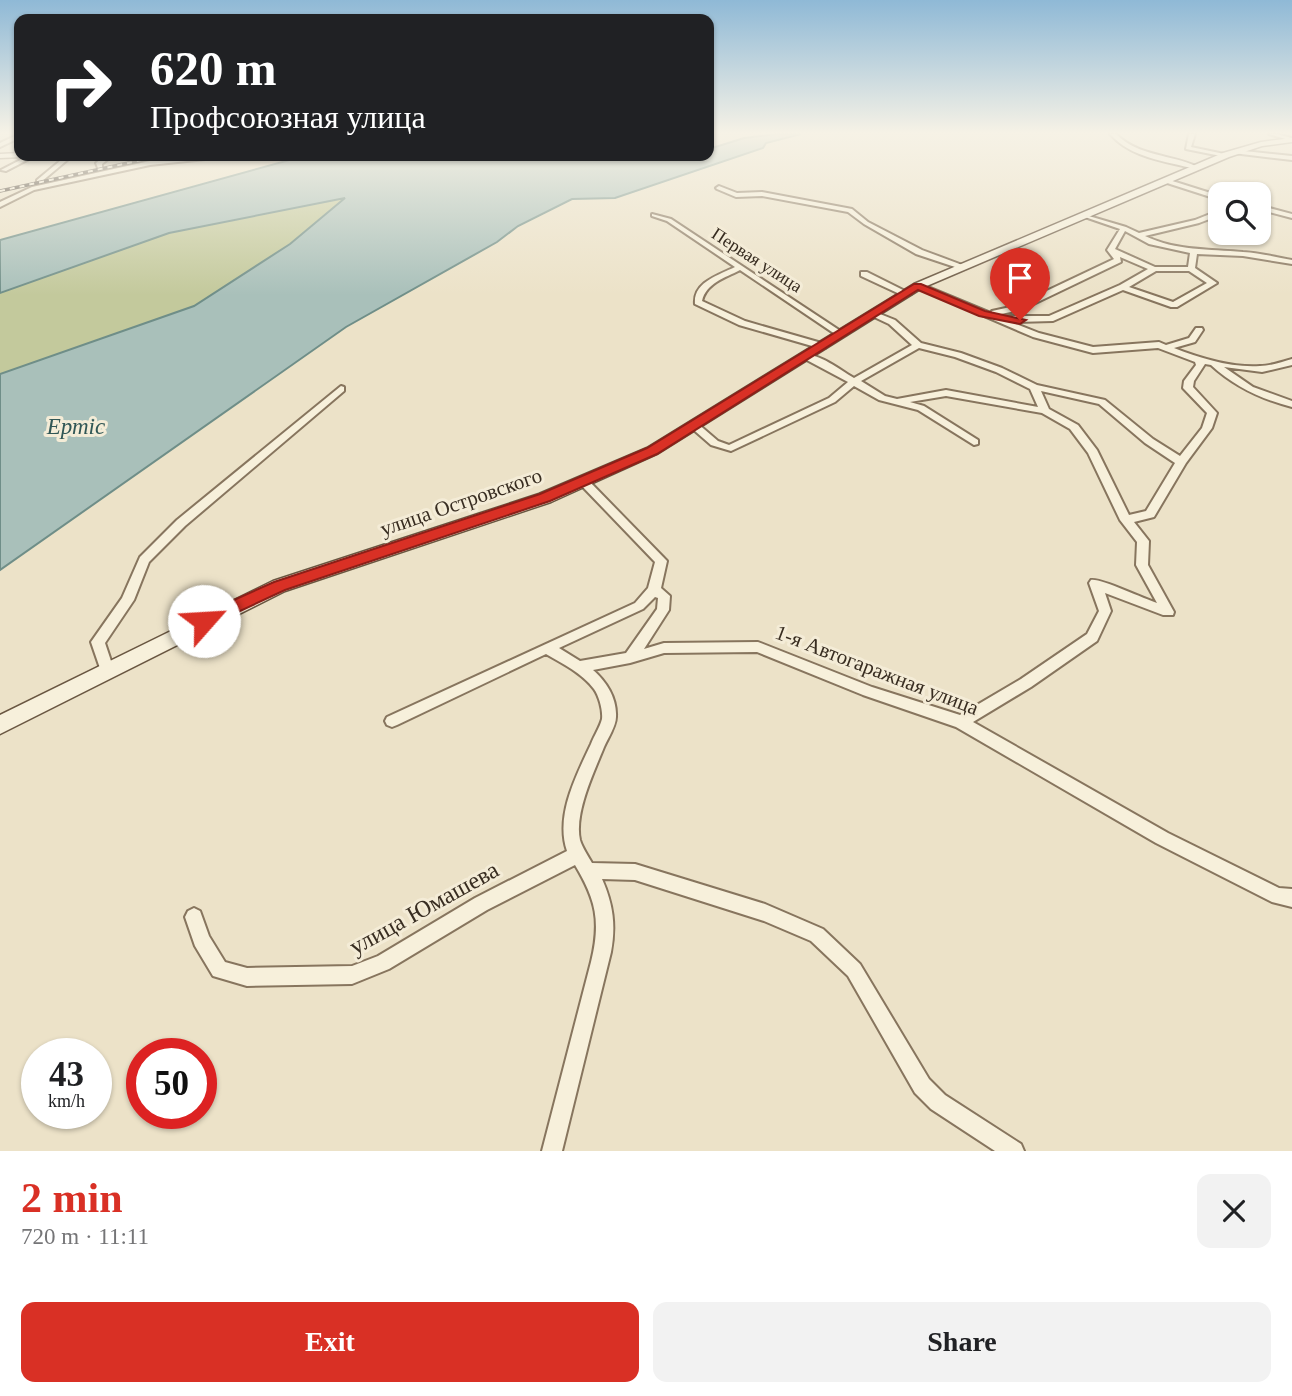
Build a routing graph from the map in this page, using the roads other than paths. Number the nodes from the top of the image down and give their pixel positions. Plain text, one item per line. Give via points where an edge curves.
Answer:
1 (38, 188) edge
2 (719, 188) dead end
3 (1150, 188) edge
4 (1187, 188) edge
5 (1208, 194) edge
6 (0, 205) edge
7 (1271, 210) edge
8 (654, 215) dead end
9 (1084, 215) junction
10 (1292, 216) edge
11 (1208, 217) edge
12 (1124, 228) junction
13 (1138, 235) junction
14 (1114, 252) junction
15 (1194, 252) junction
16 (1292, 262) edge
17 (961, 266) junction
18 (739, 268) junction
19 (1154, 269) junction
20 (1191, 269) junction
21 (864, 274) dead end
22 (1123, 287) junction
23 (912, 290) junction
24 (875, 314) junction
25 (982, 314) junction
26 (1199, 330) dead end
27 (841, 334) junction
28 (918, 345) junction
29 (821, 346) junction
30 (1168, 347) junction
31 (806, 356) junction
32 (1198, 360) junction
33 (1212, 362) junction
34 (1292, 362) edge
35 (853, 383) junction
36 (1034, 387) junction
37 (341, 389) dead end
38 (893, 402) junction
39 (1292, 404) edge
40 (1045, 411) junction
41 (693, 425) junction
42 (974, 442) dead end
43 (1181, 462) junction
44 (584, 482) junction
45 (1126, 520) junction
46 (654, 590) junction
47 (547, 648) junction
48 (630, 657) junction
49 (577, 667) junction
50 (107, 670) junction
51 (392, 721) dead end
52 (961, 722) junction
53 (0, 725) edge
54 (584, 863) junction
55 (1292, 898) edge
56 (194, 917) dead end
57 (552, 1151) edge
58 (1014, 1151) edge

1 - 6 street
2 - 17 street via 736,195 762,194 850,210 919,252
3 - 9 main road, улица Островского
4 - 5 street
7 - 10 street
8 - 18 street, Первая улица via 670,220
9 - 12 street
9 - 17 main road, улица Островского
11 - 13 street
12 - 13 street
12 - 14 street via 1110,247
13 - 15 street
14 - 19 street
14 - 25 street via 1118,260 1018,308
15 - 16 street
15 - 20 street
17 - 23 main road, улица Островского
18 - 27 street, Первая улица
18 - 29 street via 702,288 698,302 742,322
19 - 20 street
19 - 22 street
20 - 22 street via 1213,283 1174,305
21 - 23 street
22 - 25 street via 1050,319
23 - 24 main road, улица Островского
23 - 25 street
24 - 27 main road, улица Островского
24 - 28 street
25 - 30 street via 1093,350
26 - 30 street via 1192,341
27 - 29 main road, улица Островского
28 - 35 street
28 - 36 street via 958,355
29 - 31 main road, улица Островского
30 - 32 street
31 - 35 street
31 - 41 main road, улица Островского
32 - 33 street
32 - 43 street via 1201,365 1188,388 1212,414
33 - 34 street via 1257,369
33 - 39 street via 1235,383
35 - 38 street
35 - 41 street via 832,400 731,448 707,439 704,431
36 - 40 street
36 - 43 street via 1102,402
37 - 50 street via 181,523 144,560 128,600 98,642
38 - 40 street via 946,394
38 - 42 street via 921,408
40 - 45 street via 1074,427 1093,452
41 - 44 main road, улица Островского via 652,451
43 - 45 street via 1150,514
44 - 46 street via 661,561
44 - 50 main road, улица Островского via 279,586
45 - 52 street via 1143,541 1142,565 1168,612 1095,583 1105,611 1092,637
46 - 47 street via 639,606
46 - 48 street via 664,596 663,610
47 - 49 street
47 - 51 street
48 - 49 street, 1-я Автогаражная улица
48 - 52 street, 1-я Автогаражная улица via 664,648 758,647
49 - 54 street via 596,680 610,703 609,719 573,811 574,849
50 - 53 main road, улица Островского
52 - 55 street, 1-я Автогаражная улица via 1162,838 1278,896
54 - 56 street, улица Юмашева via 481,904 383,963 352,975 247,977 219,970
54 - 57 street via 604,904 606,924
54 - 58 street via 635,872 765,913 817,935 854,970 922,1086 938,1102

